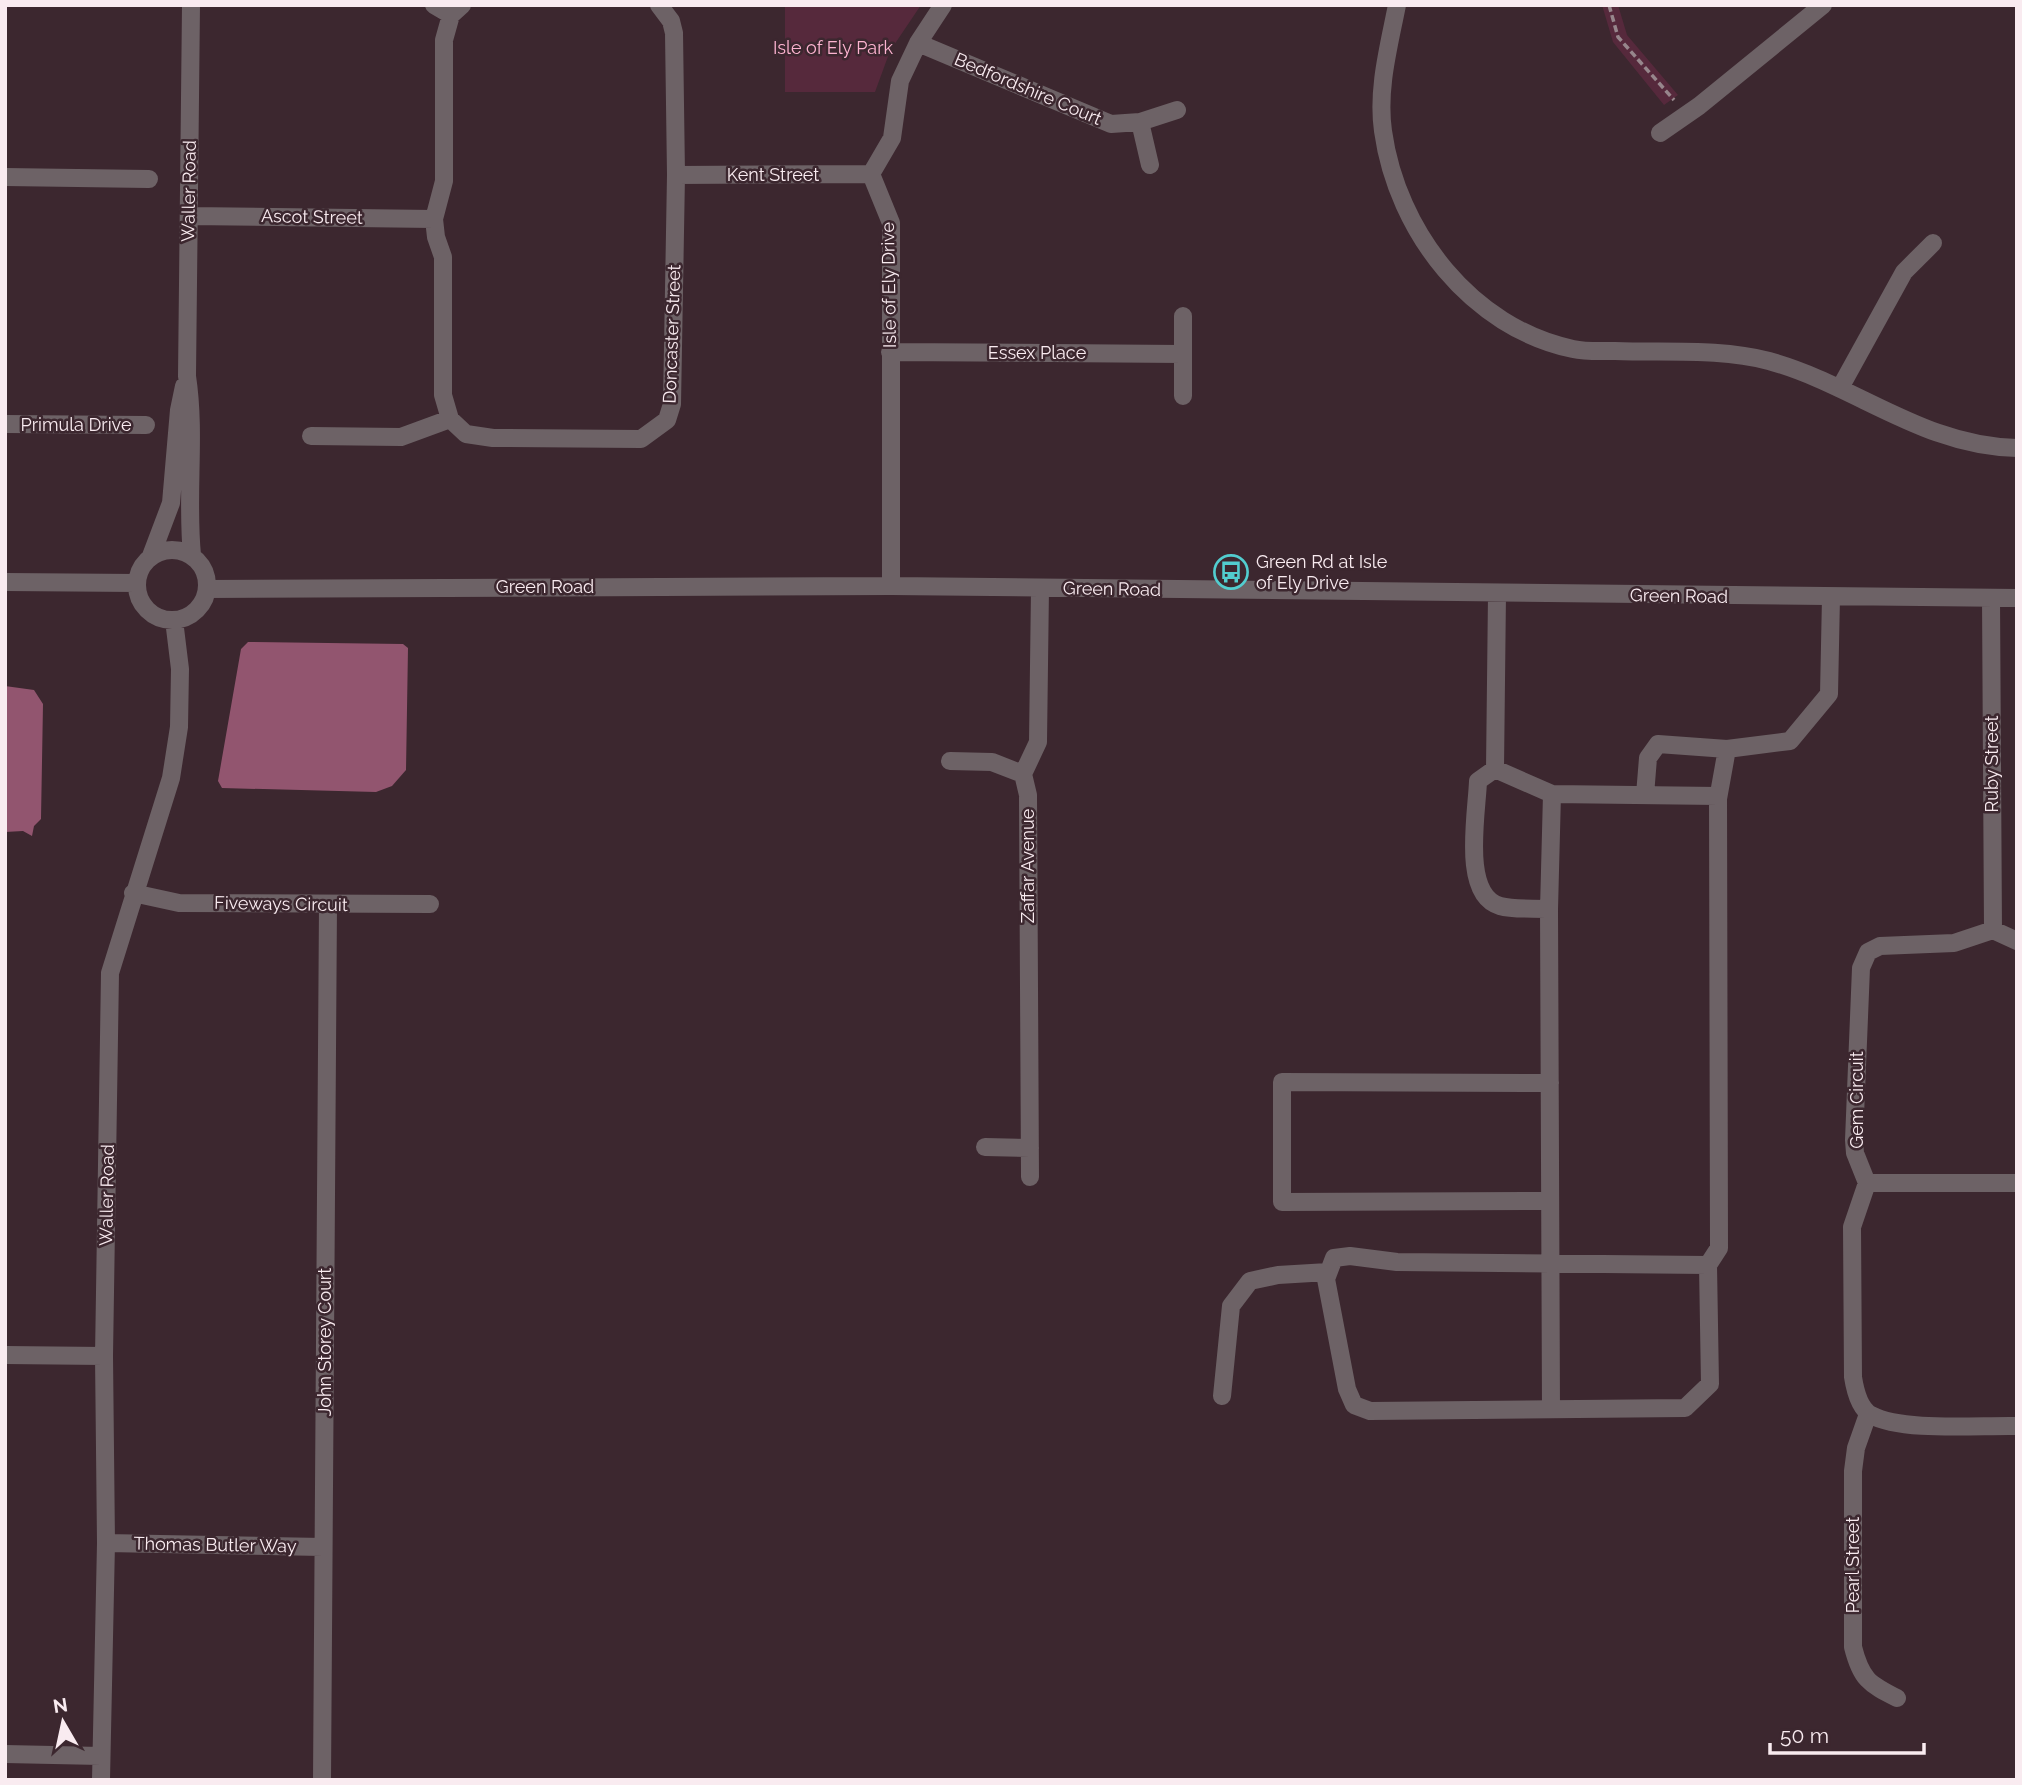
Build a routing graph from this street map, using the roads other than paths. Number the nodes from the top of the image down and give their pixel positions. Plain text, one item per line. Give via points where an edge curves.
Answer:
1 (191, 5) edge
2 (433, 5) edge
3 (659, 5) edge
4 (943, 5) edge
5 (1397, 5) edge
6 (1823, 5) edge
7 (456, 10) edge
8 (918, 43) junction
9 (1177, 110) dead end
10 (1140, 122) junction
11 (1660, 133) dead end
12 (1150, 165) dead end
13 (871, 174) junction
14 (676, 175) junction
15 (5, 177) edge
16 (149, 179) dead end
17 (189, 216) junction
18 (434, 219) junction
19 (1933, 243) dead end
20 (1183, 316) dead end
21 (890, 352) junction
22 (1183, 354) junction
23 (187, 376) junction
24 (1840, 388) junction
25 (1183, 396) dead end
26 (450, 419) junction
27 (5, 424) edge
28 (146, 425) dead end
29 (311, 436) dead end
30 (2017, 448) edge
31 (192, 555) junction
32 (151, 556) junction
33 (5, 582) edge
34 (137, 583) junction
35 (891, 586) junction
36 (1040, 588) junction
37 (207, 589) junction
38 (1497, 594) junction
39 (1831, 597) junction
40 (1991, 598) junction
41 (2017, 598) edge
42 (174, 620) junction
43 (1727, 749) junction
44 (950, 761) dead end
45 (1495, 769) junction
46 (1023, 774) junction
47 (1552, 794) junction
48 (1645, 795) junction
49 (1718, 799) junction
50 (133, 893) junction
51 (328, 904) junction
52 (430, 904) dead end
53 (1549, 909) junction
54 (1993, 930) junction
55 (2017, 941) edge
56 (1550, 1083) junction
57 (985, 1147) dead end
58 (1030, 1148) junction
59 (1030, 1177) dead end
60 (1867, 1183) junction
61 (2017, 1183) edge
62 (1550, 1201) junction
63 (1551, 1262) junction
64 (1708, 1265) junction
65 (1328, 1272) junction
66 (5, 1355) edge
67 (104, 1356) junction
68 (1222, 1396) dead end
69 (1551, 1409) junction
70 (1868, 1414) junction
71 (2017, 1426) edge
72 (106, 1543) junction
73 (323, 1547) junction
74 (1897, 1698) dead end
75 (5, 1754) edge
76 (101, 1756) junction
77 (101, 1780) edge
78 (322, 1780) edge

1 - 17 street, Waller Road
2 - 7 street
3 - 14 street, Doncaster Street via 674,33
4 - 8 street
5 - 24 street via 1382,84 1383,131 1411,219 1436,260 1463,290 1532,337 1575,350 1727,355 1767,361
6 - 11 street
7 - 18 street via 444,40 444,181
8 - 10 street, Bedfordshire Court via 1111,124
8 - 13 street via 900,81 892,138
9 - 10 street, Bedfordshire Court
10 - 12 street
13 - 14 street, Kent Street
13 - 21 street, Isle of Ely Drive via 891,223
14 - 26 street, Doncaster Street via 672,404 667,420 641,439 493,438 466,434
15 - 16 street
17 - 18 street, Ascot Street
17 - 23 street, Waller Road
18 - 26 street via 443,257 443,395
19 - 24 street via 1905,272
20 - 22 street
21 - 22 street, Essex Place
21 - 35 street, Isle of Ely Drive
22 - 25 street
23 - 31 street, Waller Road via 192,413 188,493
23 - 32 street, Waller Road via 179,410 171,503
24 - 30 street via 1908,423 1955,440
26 - 29 street via 401,437
27 - 28 street, Primula Drive
31 - 32 street via 172,549
31 - 37 street via 204,570
32 - 34 street
33 - 34 street
34 - 42 street via 147,610
35 - 36 street, Green Road
35 - 37 street, Green Road
36 - 38 street, Green Road
36 - 46 street via 1038,743
37 - 42 street via 200,607
38 - 39 street, Green Road
38 - 45 street
39 - 40 street, Green Road
39 - 43 street via 1829,694 1790,741
40 - 41 street, Green Road
40 - 54 street, Ruby Street
42 - 50 street, Waller Road via 180,669 179,727 171,778
43 - 48 street via 1658,744 1648,758
43 - 49 street
44 - 46 street via 992,762
45 - 47 street
45 - 53 street via 1478,782 1474,873 1486,900 1500,906
46 - 58 street, Zaffar Avenue via 1028,795
47 - 48 street
47 - 53 street
48 - 49 street
49 - 64 street via 1719,1248
50 - 51 street, Fiveways Circuit via 179,903
50 - 67 street, Waller Road via 110,973
51 - 52 street, Fiveways Circuit
51 - 73 street, John Storey Court
53 - 56 street
54 - 55 street
54 - 60 street, Gem Circuit via 1954,943 1880,946 1868,952 1861,968 1854,1140
56 - 62 street
56 - 62 street via 1282,1082 1282,1202
57 - 58 street
58 - 59 street, Zaffar Avenue
60 - 61 street
60 - 70 street via 1853,1220 1852,1240 1853,1377 1855,1393
62 - 63 street
63 - 64 street
63 - 65 street via 1397,1262 1350,1256 1334,1258
63 - 69 street
64 - 69 street via 1710,1384 1699,1398 1685,1408
65 - 68 street via 1250,1281 1231,1306
65 - 69 street via 1354,1405 1370,1411
66 - 67 street
67 - 72 street, Waller Road
70 - 71 street via 1895,1424
70 - 74 street, Pearl Street via 1853,1471 1853,1647 1870,1684
72 - 73 street, Thomas Butler Way
72 - 76 street, Waller Road
73 - 78 street, John Storey Court
75 - 76 street
76 - 77 street, Waller Road

